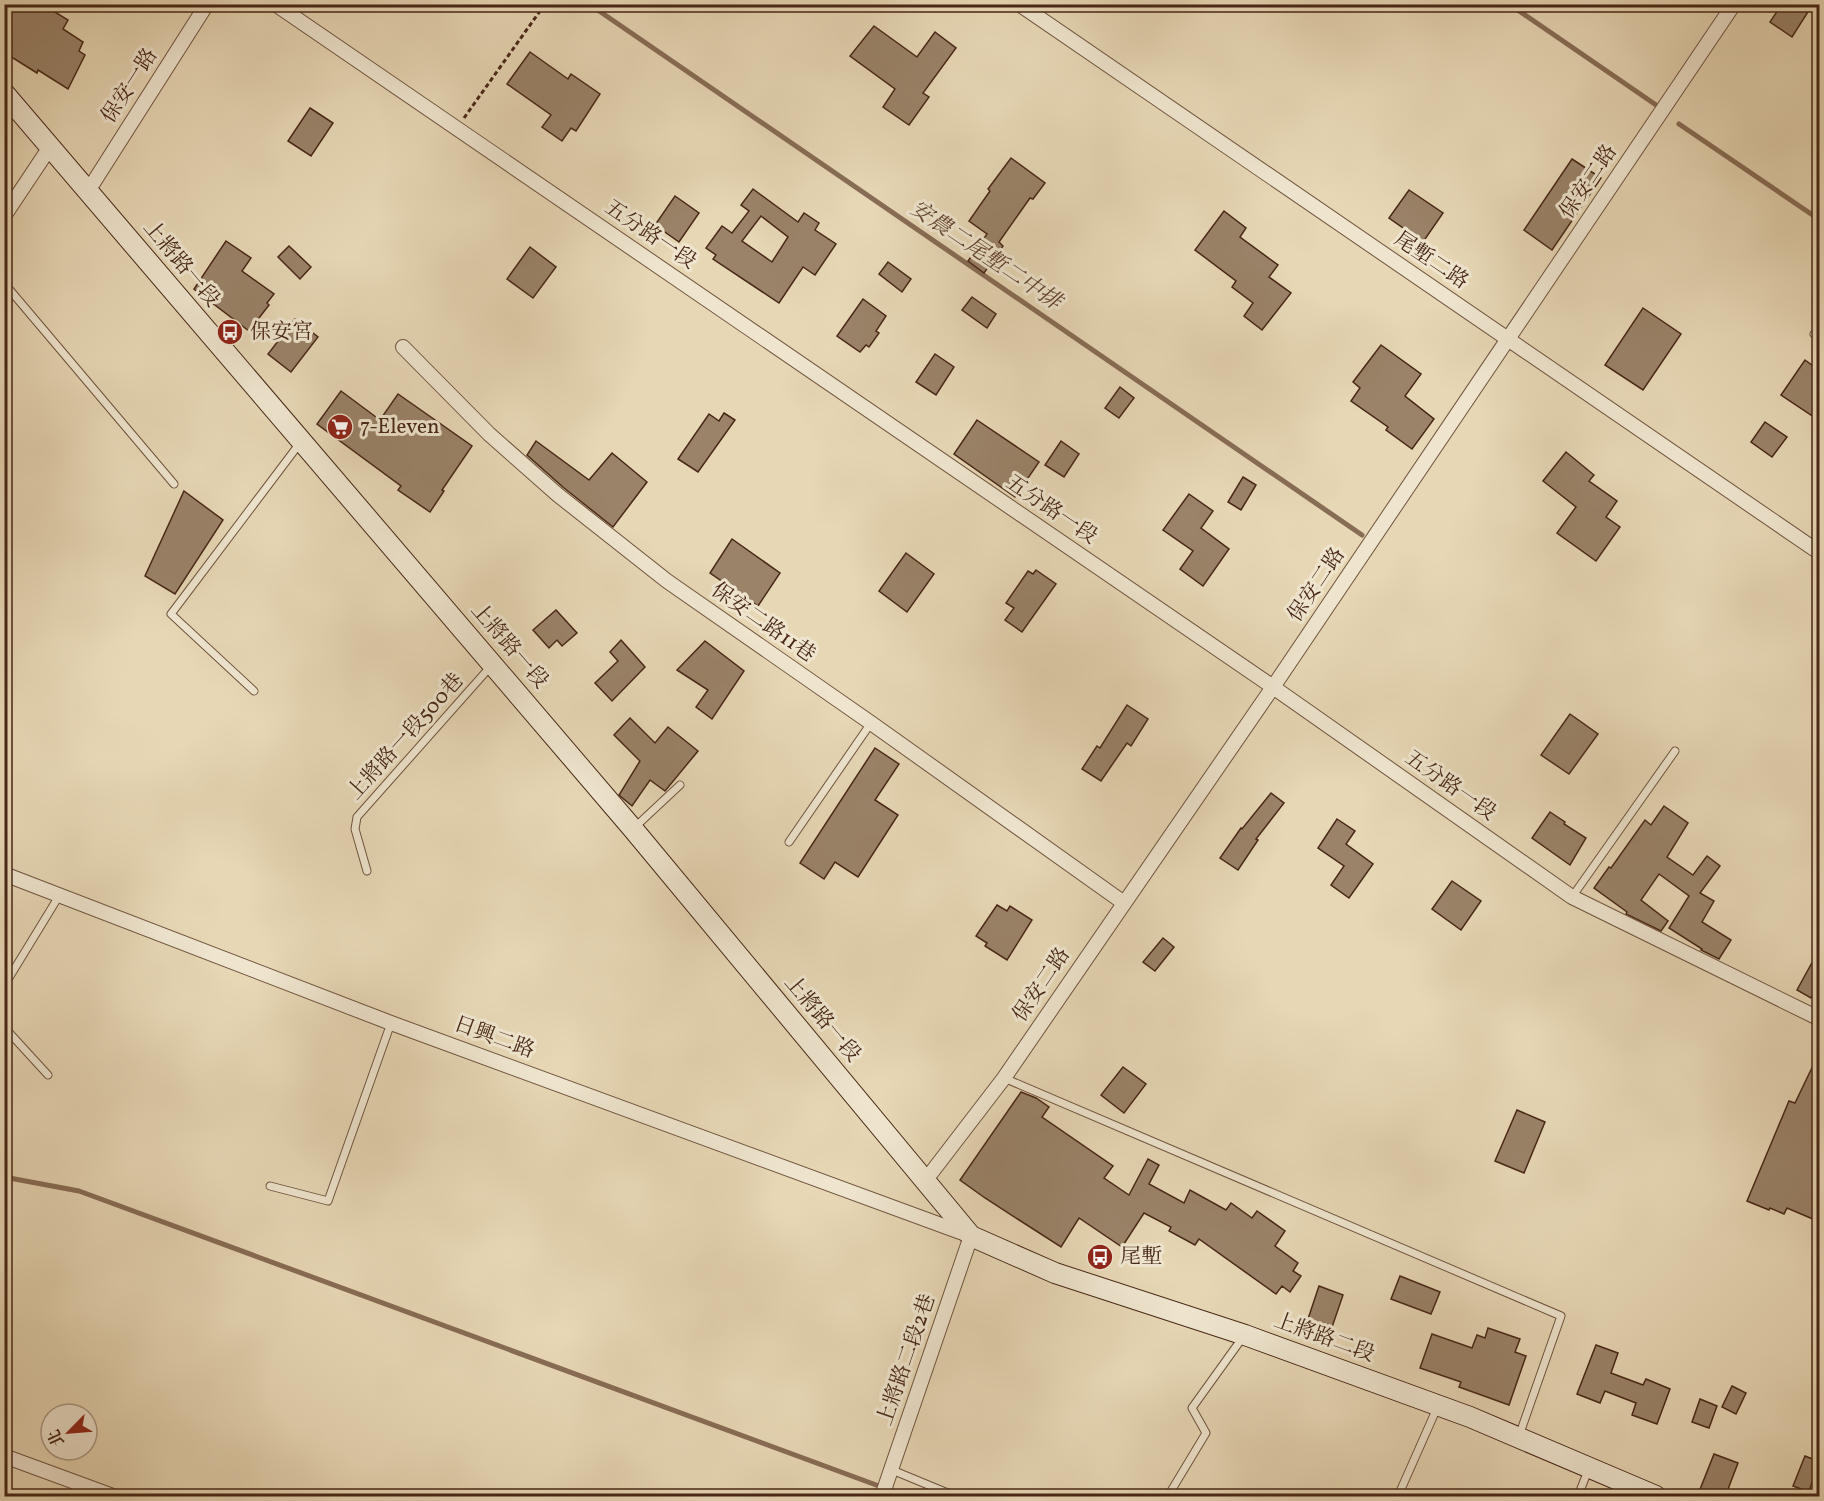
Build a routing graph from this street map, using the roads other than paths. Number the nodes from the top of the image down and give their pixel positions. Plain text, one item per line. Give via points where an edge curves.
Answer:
1 (207, 4) edge
2 (275, 4) edge
3 (1019, 4) edge
4 (1734, 4) edge
5 (4, 93) edge
6 (50, 147) junction
7 (87, 191) junction
8 (4, 216) edge
9 (4, 283) edge
10 (1509, 340) junction
11 (403, 347) dead end
12 (301, 441) junction
13 (174, 484) dead end
14 (1817, 547) edge
15 (493, 664) junction
16 (1273, 687) junction
17 (254, 691) dead end
18 (871, 723) junction
19 (1675, 751) dead end
20 (680, 785) dead end
21 (633, 829) junction
22 (789, 842) dead end
23 (367, 871) dead end
24 (4, 874) edge
25 (59, 896) junction
26 (1572, 897) junction
27 (1124, 903) junction
28 (4, 986) edge
29 (1820, 1019) edge
30 (391, 1023) junction
31 (4, 1027) edge
32 (48, 1075) dead end
33 (1004, 1078) junction
34 (925, 1181) junction
35 (270, 1186) dead end
36 (971, 1236) junction
37 (1245, 1335) junction
38 (1438, 1406) junction
39 (1518, 1438) junction
40 (4, 1456) edge
41 (1589, 1468) junction
42 (892, 1470) junction
43 (113, 1497) edge
44 (882, 1497) edge
45 (955, 1497) edge
46 (1168, 1497) edge
47 (1398, 1497) edge
48 (1578, 1497) edge
49 (1656, 1497) edge

1 - 7 street, 保安一路
2 - 16 street, 五分路一段
3 - 10 street, 尾塹二路
4 - 10 street, 保安二路
5 - 6 main road, 上將路一段
6 - 7 main road, 上將路一段
6 - 8 street
7 - 12 main road, 上將路一段
9 - 13 lane
10 - 14 street, 尾塹二路
10 - 16 street, 保安二路
11 - 18 street, 保安二路11巷 via 489,434 558,495 667,581
12 - 15 main road, 上將路一段
12 - 17 lane via 171,614
15 - 21 main road, 上將路一段
15 - 23 lane, 上將路一段500巷 via 357,817 355,829
16 - 26 street, 五分路一段
16 - 27 street, 保安二路
18 - 22 lane
18 - 27 street, 保安二路11巷
19 - 26 lane
20 - 21 lane
21 - 34 main road, 上將路一段
24 - 25 street, 日興二路
25 - 28 lane
25 - 30 street, 日興二路
26 - 29 street, 五分路一段
27 - 33 street, 保安二路
30 - 35 lane via 328,1201
30 - 36 street, 日興二路
31 - 32 lane
33 - 34 street, 保安二路
33 - 39 lane via 1561,1316
34 - 36 main road, 上將路一段
36 - 37 main road, 上將路二段 via 1055,1273
36 - 42 street, 上將路二段2巷
37 - 38 main road, 上將路二段
37 - 46 lane via 1192,1408 1206,1433
38 - 39 main road, 上將路二段
38 - 47 lane
39 - 41 main road, 上將路二段
40 - 43 street
41 - 48 lane
41 - 49 main road, 上將路二段
42 - 44 street, 上將路二段2巷
42 - 45 lane

